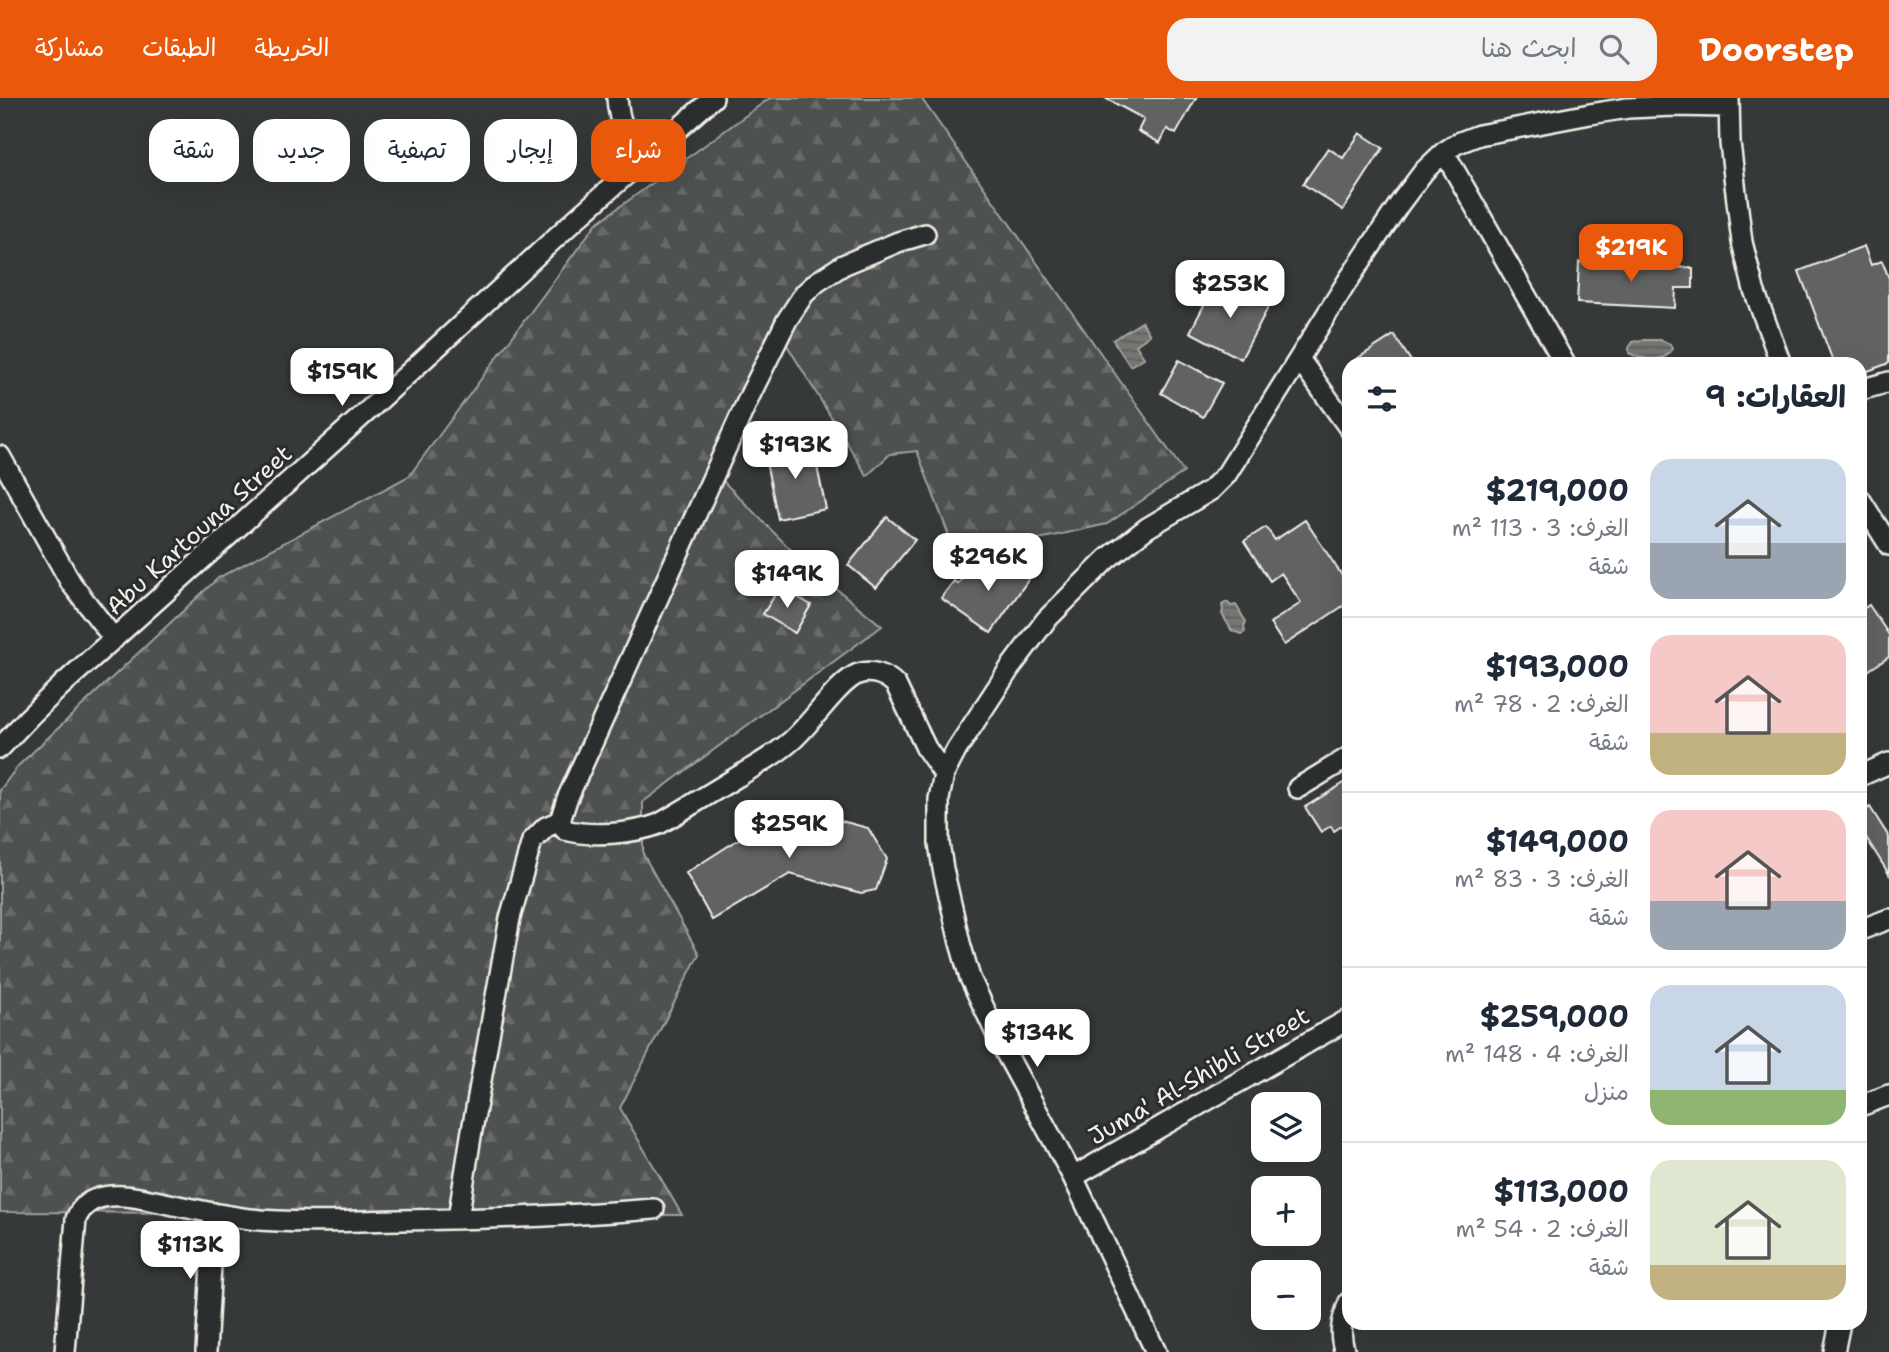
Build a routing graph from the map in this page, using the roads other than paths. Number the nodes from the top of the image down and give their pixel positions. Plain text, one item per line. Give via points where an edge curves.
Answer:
1 (617, 98) edge
2 (713, 98) edge
3 (1728, 103) edge
4 (621, 119) edge
5 (686, 122) edge
6 (1444, 152) junction
7 (619, 182) edge
8 (925, 234) dead end
9 (1561, 357) edge
10 (1778, 357) edge
11 (1300, 360) junction
12 (1889, 382) edge
13 (1867, 388) edge
14 (1342, 418) edge
15 (0, 457) edge
16 (1867, 510) edge
17 (1889, 545) edge
18 (114, 639) junction
19 (0, 748) edge
20 (1342, 761) edge
21 (1889, 763) edge
22 (1867, 773) edge
23 (944, 774) junction
24 (1298, 788) dead end
25 (560, 821) junction
26 (1889, 919) edge
27 (1867, 927) edge
28 (1340, 1031) edge
29 (1889, 1096) edge
30 (1867, 1104) edge
31 (1073, 1177) junction
32 (654, 1209) dead end
33 (214, 1213) junction
34 (458, 1219) junction
35 (1342, 1323) edge
36 (1838, 1330) edge
37 (65, 1352) edge
38 (206, 1352) edge
39 (1156, 1352) edge
40 (1345, 1352) edge
41 (1833, 1352) edge

1 - 4 street
2 - 5 street, Abu Kartouna Street
3 - 6 street via 1590,114 1479,135
3 - 10 street via 1742,242
6 - 9 street
6 - 11 street via 1400,203
7 - 18 street, Abu Kartouna Street
8 - 25 street via 843,265 804,294 787,320
11 - 14 street
11 - 23 street via 1226,475 1211,490 1147,528 1107,559 1046,620
12 - 13 street
15 - 18 street via 71,583
16 - 17 street
18 - 19 street, Abu Kartouna Street
20 - 24 street
21 - 22 street
23 - 25 street via 916,730 896,685 882,675 866,672 843,684 806,727 773,755 659,824 628,832 576,833 565,830
23 - 31 street via 939,843 970,978
25 - 34 street via 532,841 510,918
26 - 27 street
28 - 31 street, Juma' Al-Shibli Street
29 - 30 street
31 - 39 street
32 - 34 street
33 - 34 street via 293,1221
33 - 37 street via 120,1196 97,1198 82,1206 74,1228
33 - 38 street
35 - 40 street
36 - 41 street

